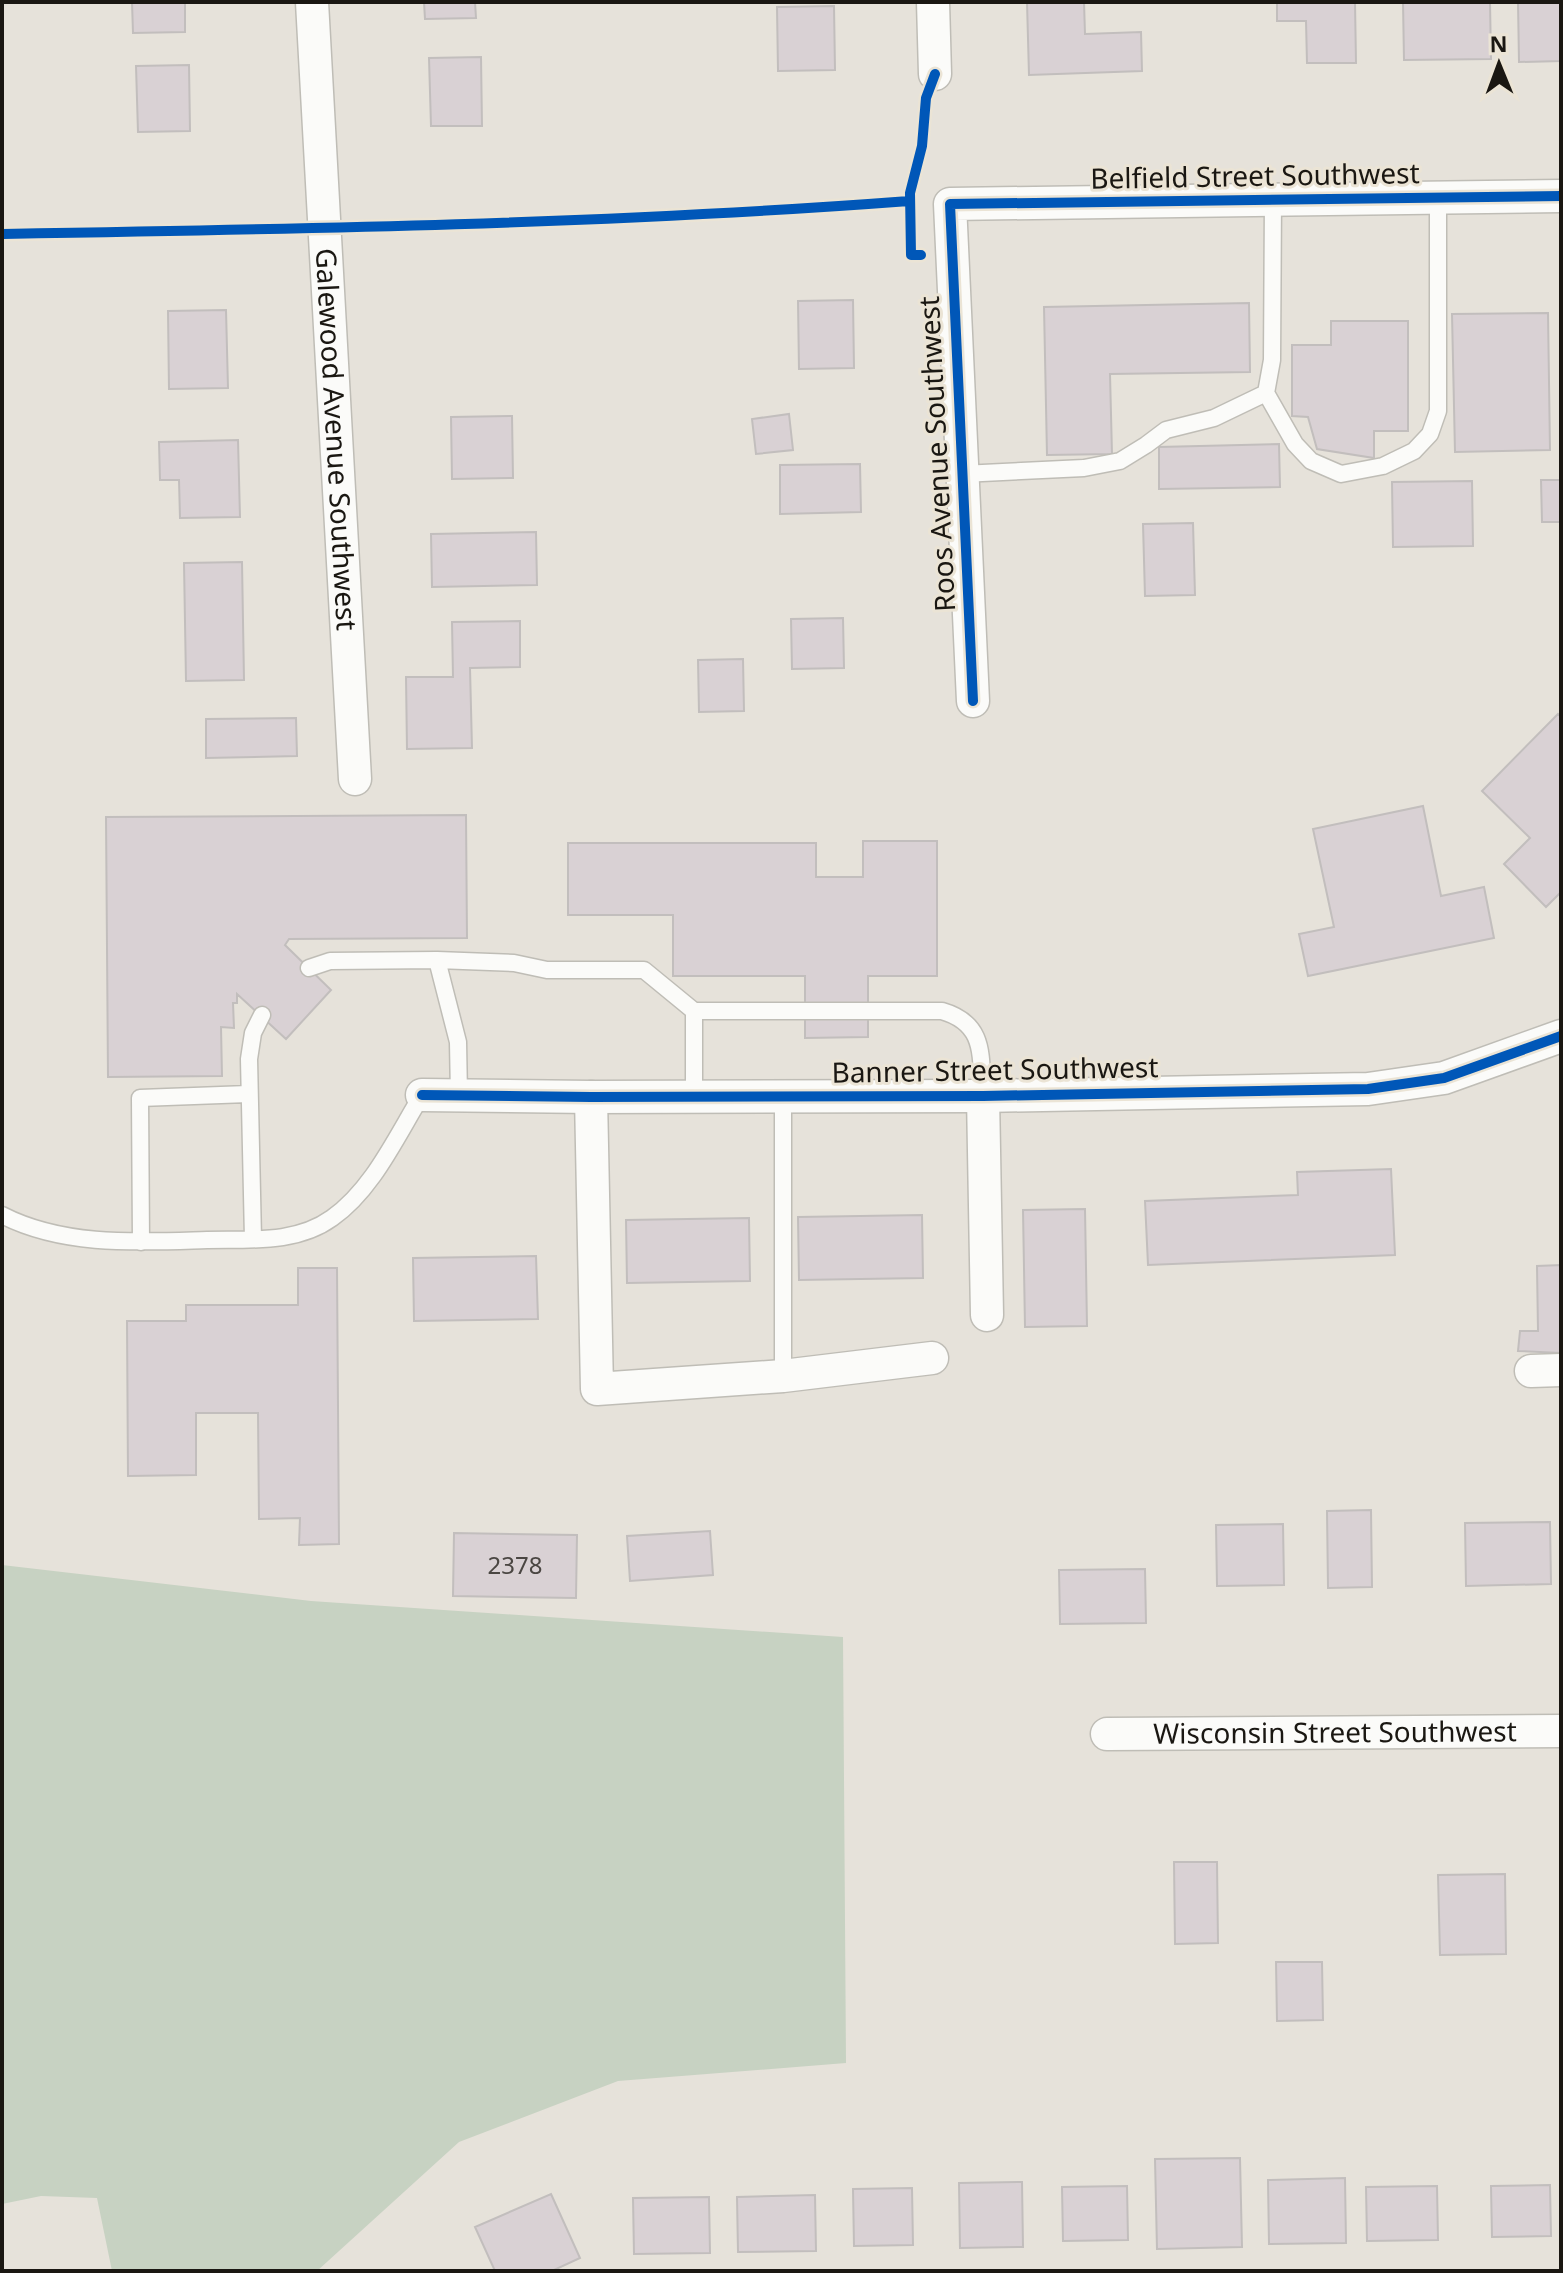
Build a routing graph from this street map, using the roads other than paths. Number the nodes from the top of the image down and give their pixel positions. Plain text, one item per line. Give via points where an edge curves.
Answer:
1 (312, 2) edge
2 (933, 2) edge
3 (935, 74) dead end
4 (1561, 196) edge
5 (1438, 197) junction
6 (1273, 199) junction
7 (950, 204) joint
8 (1266, 393) junction
9 (962, 474) junction
10 (973, 701) dead end
11 (355, 779) dead end
12 (437, 960) junction
13 (309, 968) dead end
14 (694, 1011) junction
15 (262, 1015) dead end
16 (1561, 1036) edge
17 (248, 1094) junction
18 (422, 1095) joint
19 (459, 1096) junction
20 (783, 1096) junction
21 (983, 1096) junction
22 (591, 1097) junction
23 (694, 1097) junction
24 (2, 1215) edge
25 (253, 1239) junction
26 (141, 1242) junction
27 (987, 1315) dead end
28 (932, 1358) dead end
29 (783, 1376) junction
30 (1561, 1731) edge
31 (1107, 1734) dead end

1 - 11 street, Galewood Avenue Southwest
2 - 3 street
4 - 5 street, Belfield Street Southwest
5 - 6 street, Belfield Street Southwest
5 - 8 lane via 1438,411 1430,434 1414,451 1383,466 1341,474 1311,461 1295,444
6 - 7 street, Belfield Street Southwest
6 - 8 lane via 1272,360
7 - 9 street, Roos Avenue Southwest
8 - 9 lane via 1214,418 1166,430 1120,461 1084,468
9 - 10 street, Roos Avenue Southwest
12 - 13 lane via 330,961
12 - 14 lane via 547,970 644,970
12 - 19 lane via 458,1042
14 - 21 lane via 942,1011 962,1019 977,1038
14 - 23 lane
15 - 17 lane via 253,1033
16 - 21 street, Banner Street Southwest via 1444,1078 1368,1089
17 - 25 lane
17 - 26 lane via 140,1098
18 - 19 street, Banner Street Southwest
18 - 25 lane via 352,1202 317,1228 285,1238
19 - 22 street, Banner Street Southwest
20 - 21 street, Banner Street Southwest
20 - 23 street, Banner Street Southwest
20 - 29 lane
21 - 27 street
22 - 23 street, Banner Street Southwest
22 - 29 street via 597,1389
24 - 26 lane via 71,1236
25 - 26 lane
28 - 29 street
30 - 31 street, Wisconsin Street Southwest

